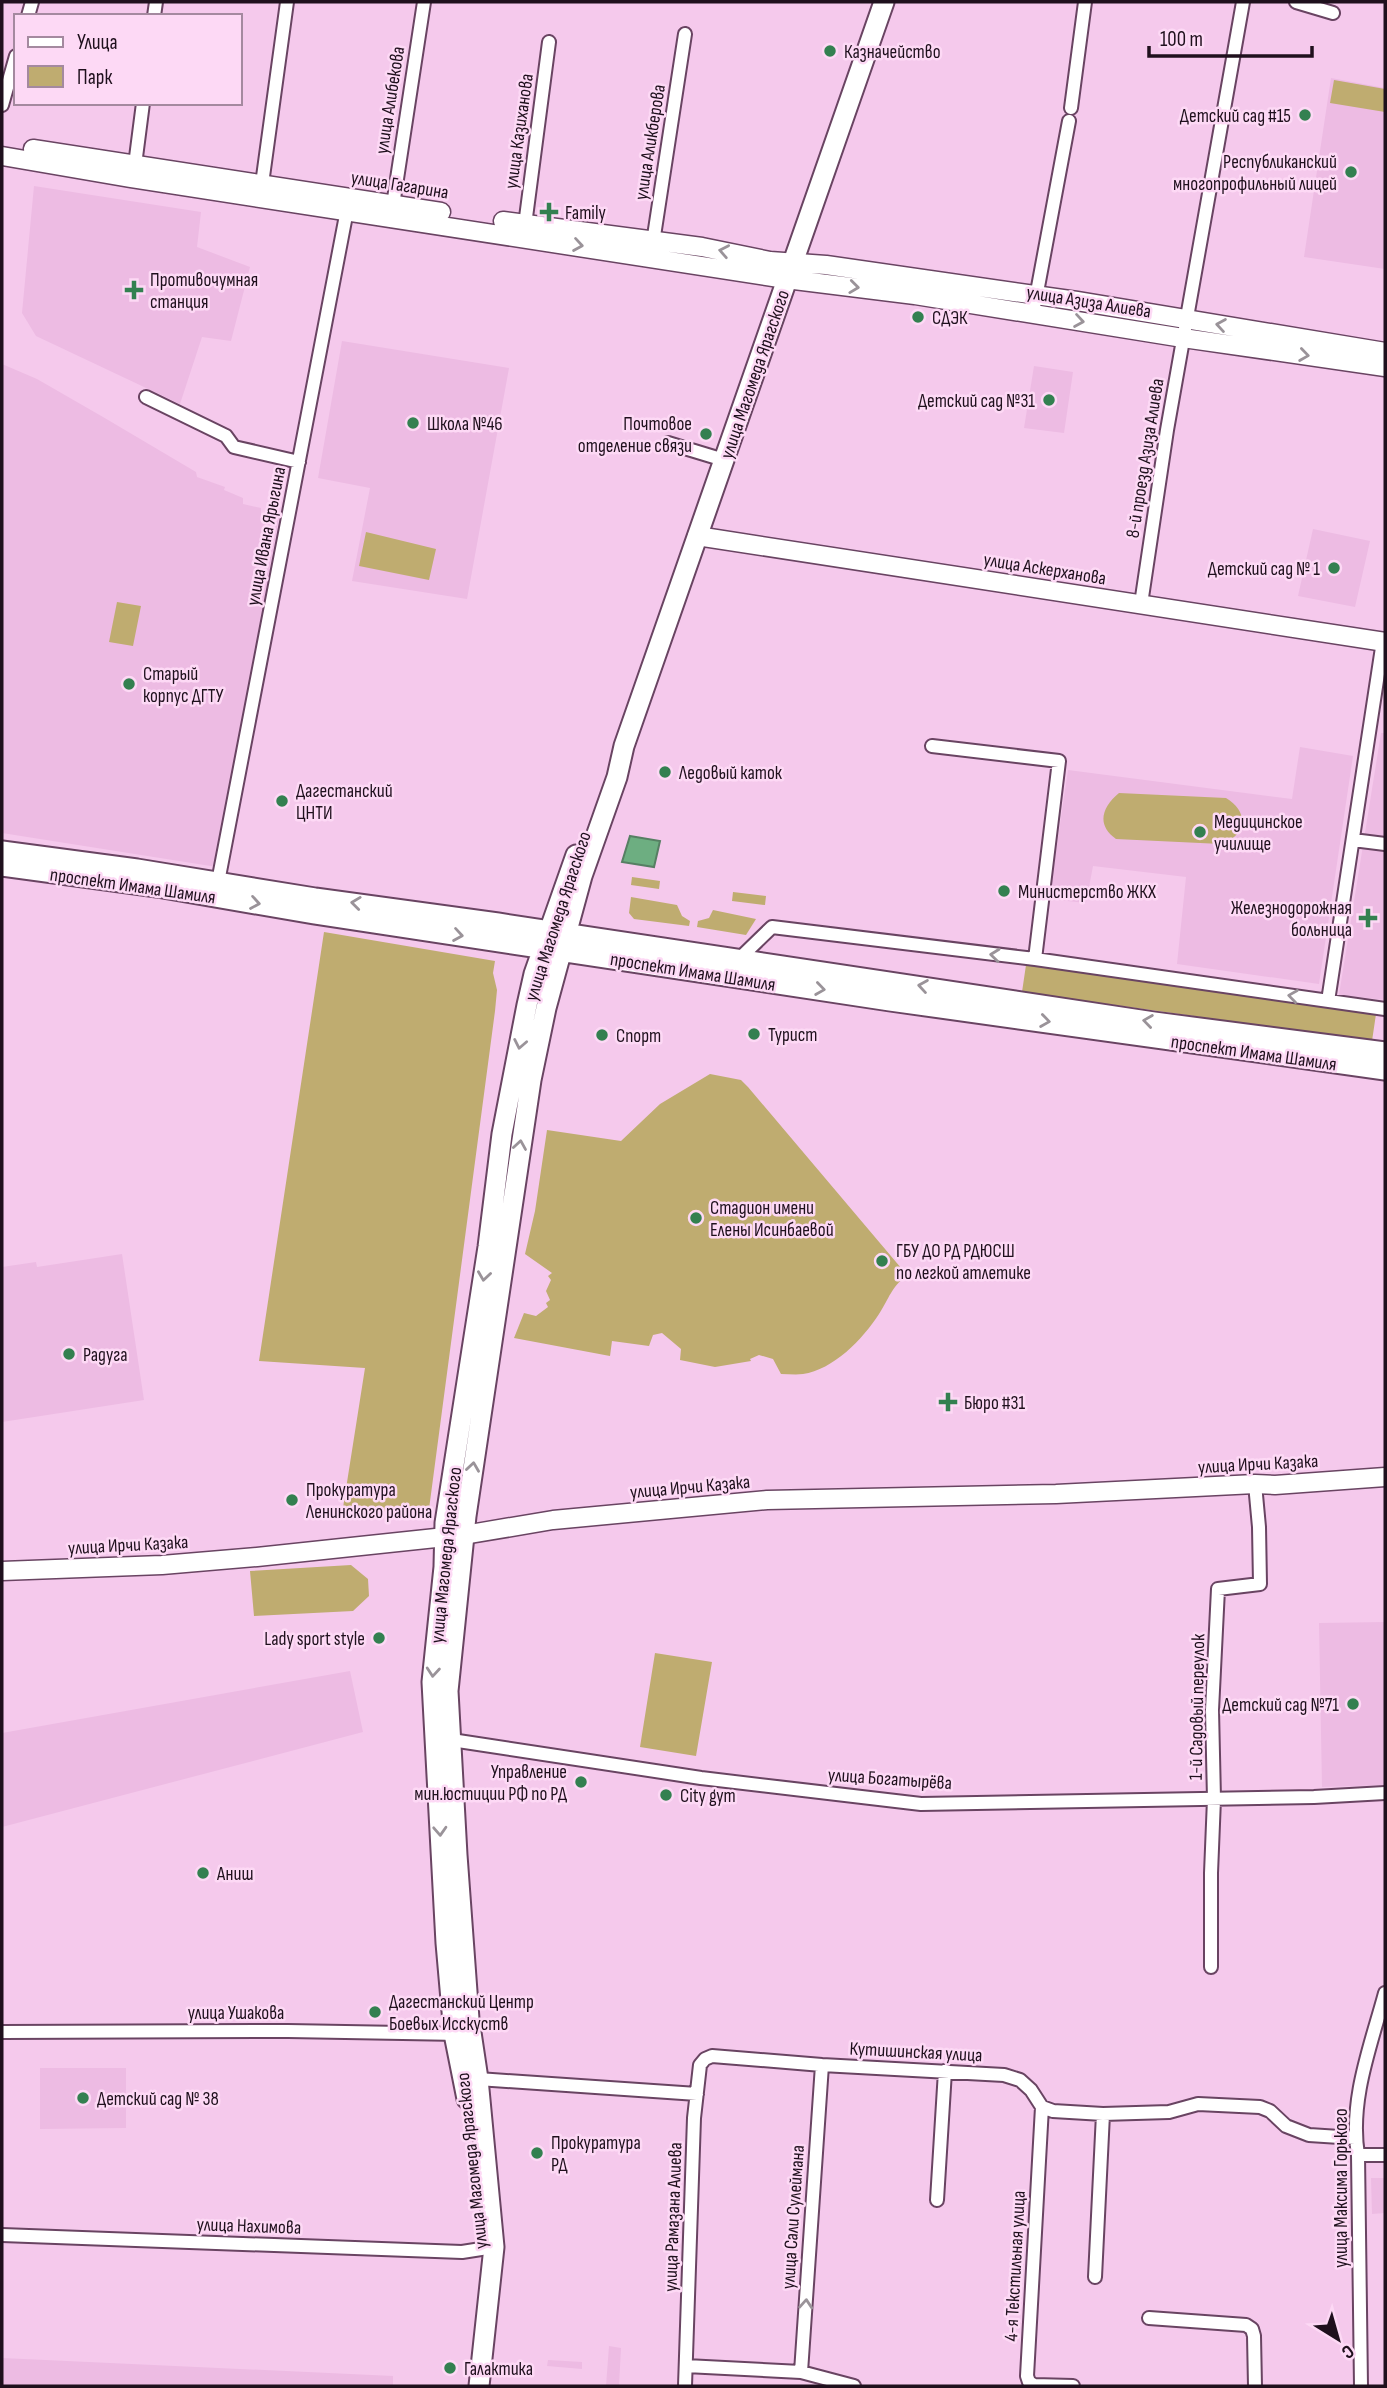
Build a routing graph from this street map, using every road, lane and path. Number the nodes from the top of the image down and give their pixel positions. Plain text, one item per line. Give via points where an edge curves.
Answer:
1 (286, 2) edge
2 (424, 2) edge
3 (884, 2) edge
4 (1085, 2) edge
5 (1243, 2) edge
6 (1296, 2) edge
7 (1333, 13) dead end
8 (685, 34) dead end
9 (550, 42) dead end
10 (14, 63) edge
11 (2, 104) edge
12 (143, 105) edge
13 (2, 144) edge
14 (2, 156) edge
15 (135, 165) junction
16 (262, 184) junction
17 (349, 204) junction
18 (393, 205) junction
19 (525, 225) junction
20 (652, 249) junction
21 (789, 271) junction
22 (1037, 295) junction
23 (1034, 314) junction
24 (1186, 319) junction
25 (1183, 338) junction
26 (1385, 352) edge
27 (1385, 367) edge
28 (146, 397) dead end
29 (668, 443) dead end
30 (724, 460) junction
31 (299, 463) junction
32 (697, 536) junction
33 (1141, 604) junction
34 (1384, 641) edge
35 (1371, 715) junction
36 (1385, 717) edge
37 (932, 746) dead end
38 (1353, 840) junction
39 (1385, 844) edge
40 (2, 851) edge
41 (2, 866) edge
42 (218, 882) junction
43 (555, 941) junction
44 (739, 959) junction
45 (1035, 959) junction
46 (1328, 1001) junction
47 (1385, 1009) edge
48 (1385, 1052) edge
49 (1385, 1070) edge
50 (1385, 1477) edge
51 (1255, 1484) junction
52 (454, 1535) junction
53 (2, 1571) edge
54 (443, 1739) junction
55 (1385, 1793) edge
56 (1214, 1798) junction
57 (1211, 1967) dead end
58 (1385, 1993) edge
59 (2, 2032) edge
60 (462, 2033) junction
61 (712, 2056) joint
62 (822, 2065) junction
63 (945, 2071) junction
64 (472, 2081) junction
65 (697, 2094) junction
66 (1042, 2107) junction
67 (1103, 2114) junction
68 (1355, 2138) junction
69 (1358, 2155) junction
70 (1385, 2155) edge
71 (937, 2200) dead end
72 (2, 2235) edge
73 (488, 2248) junction
74 (1095, 2277) dead end
75 (1149, 2318) dead end
76 (687, 2366) junction
77 (801, 2372) junction
78 (466, 2386) edge
79 (479, 2386) edge
80 (685, 2386) edge
81 (854, 2386) edge
82 (1073, 2386) edge
83 (1255, 2386) edge
84 (1361, 2386) edge

1 - 16 street
2 - 18 street, улица Алибекова
3 - 21 main road, улица Магомеда Ярагского
4 - 22 street
5 - 24 street, 8-й проезд Азиза Алиева
6 - 7 street
8 - 20 street, улица Аликберова
9 - 19 street, улица Казиханова
10 - 11 street
12 - 15 street
13 - 15 main road, улица Гагарина
14 - 17 main road, улица Гагарина via 130,178
15 - 16 main road, улица Гагарина
16 - 17 main road, улица Гагарина
17 - 18 main road, улица Гагарина
17 -> 20 main road, улица Гагарина
17 - 31 street, улица Ивана Ярыгина
18 - 19 main road, улица Гагарина
19 - 20 main road, улица Гагарина
20 - 21 main road, улица Гагарина
21 - 22 main road, улица Азиза Алиева via 917,277
21 -> 23 main road, улица Азиза Алиева
21 - 30 main road, улица Магомеда Ярагского
22 - 23 street
22 - 24 main road, улица Азиза Алиева
23 -> 25 main road, улица Азиза Алиева
24 - 25 street, 8-й проезд Азиза Алиева
26 -> 24 main road, улица Азиза Алиева
25 -> 27 main road, улица Азиза Алиева
25 - 33 street, 8-й проезд Азиза Алиева
28 - 31 street via 226,436 234,447
29 - 30 street
30 - 32 main road, улица Магомеда Ярагского
31 - 42 street, улица Ивана Ярыгина
32 - 33 main road, улица Аскерханова
32 - 43 main road, улица Магомеда Ярагского via 617,777
33 - 34 main road, улица Аскерханова
34 - 35 street
35 - 36 street
35 - 38 street
37 - 45 street via 1059,761
38 - 39 street
38 - 46 street
40 - 42 main road, проспект Имама Шамиля
41 -> 43 main road, проспект Имама Шамиля via 314,914
43 -> 42 main road, проспект Имама Шамиля
43 - 44 main road, проспект Имама Шамиля
43 -> 49 main road, проспект Имама Шамиля via 890,1001
43 - 52 main road, улица Магомеда Ярагского via 529,995 502,1134 452,1470
45 -> 44 street via 772,927
48 -> 44 main road, проспект Имама Шамиля
46 -> 45 street
46 - 47 street
50 - 51 main road, улица Ирчи Казака
51 - 52 main road, улица Ирчи Казака via 768,1500 553,1520
51 - 56 street, 1-й Садовый переулок via 1260,1584 1218,1589 1212,1710
52 - 53 main road, улица Ирчи Казака via 162,1565
52 - 54 main road, улица Магомеда Ярагского via 444,1566 432,1682
54 - 56 street, улица Богатырёва via 701,1778 921,1804
54 - 60 main road, улица Магомеда Ярагского
55 - 56 street, улица Богатырёва
56 - 57 street, 1-й Садовый переулок
58 - 68 street, улица Максима Горького via 1362,2070
59 - 60 street, улица Ушакова
60 - 64 main road, улица Магомеда Ярагского
61 - 62 street, Кутишинская улица
61 - 65 street, улица Рамазана Алиева via 701,2065
62 - 63 street, Кутишинская улица
77 -> 62 street, улица Сали Сулеймана
63 - 66 street, Кутишинская улица via 1020,2080
63 - 71 street
64 - 65 street
64 - 73 main road, улица Магомеда Ярагского
65 - 76 street, улица Рамазана Алиева
66 - 67 street
66 - 82 street, 4-я Текстильная улица via 1027,2376 1034,2385
67 - 68 street via 1169,2112 1198,2104 1260,2107 1286,2126 1309,2135
67 - 74 street
68 - 69 street, улица Максима Горького
69 - 70 street
69 - 84 street, улица Максима Горького
72 - 73 street, улица Нахимова via 463,2252
73 - 78 main road, улица Магомеда Ярагского
73 - 79 main road, улица Магомеда Ярагского
75 - 83 street via 1246,2325 1254,2336
76 - 77 street
76 - 80 street, улица Рамазана Алиева
77 - 81 street

